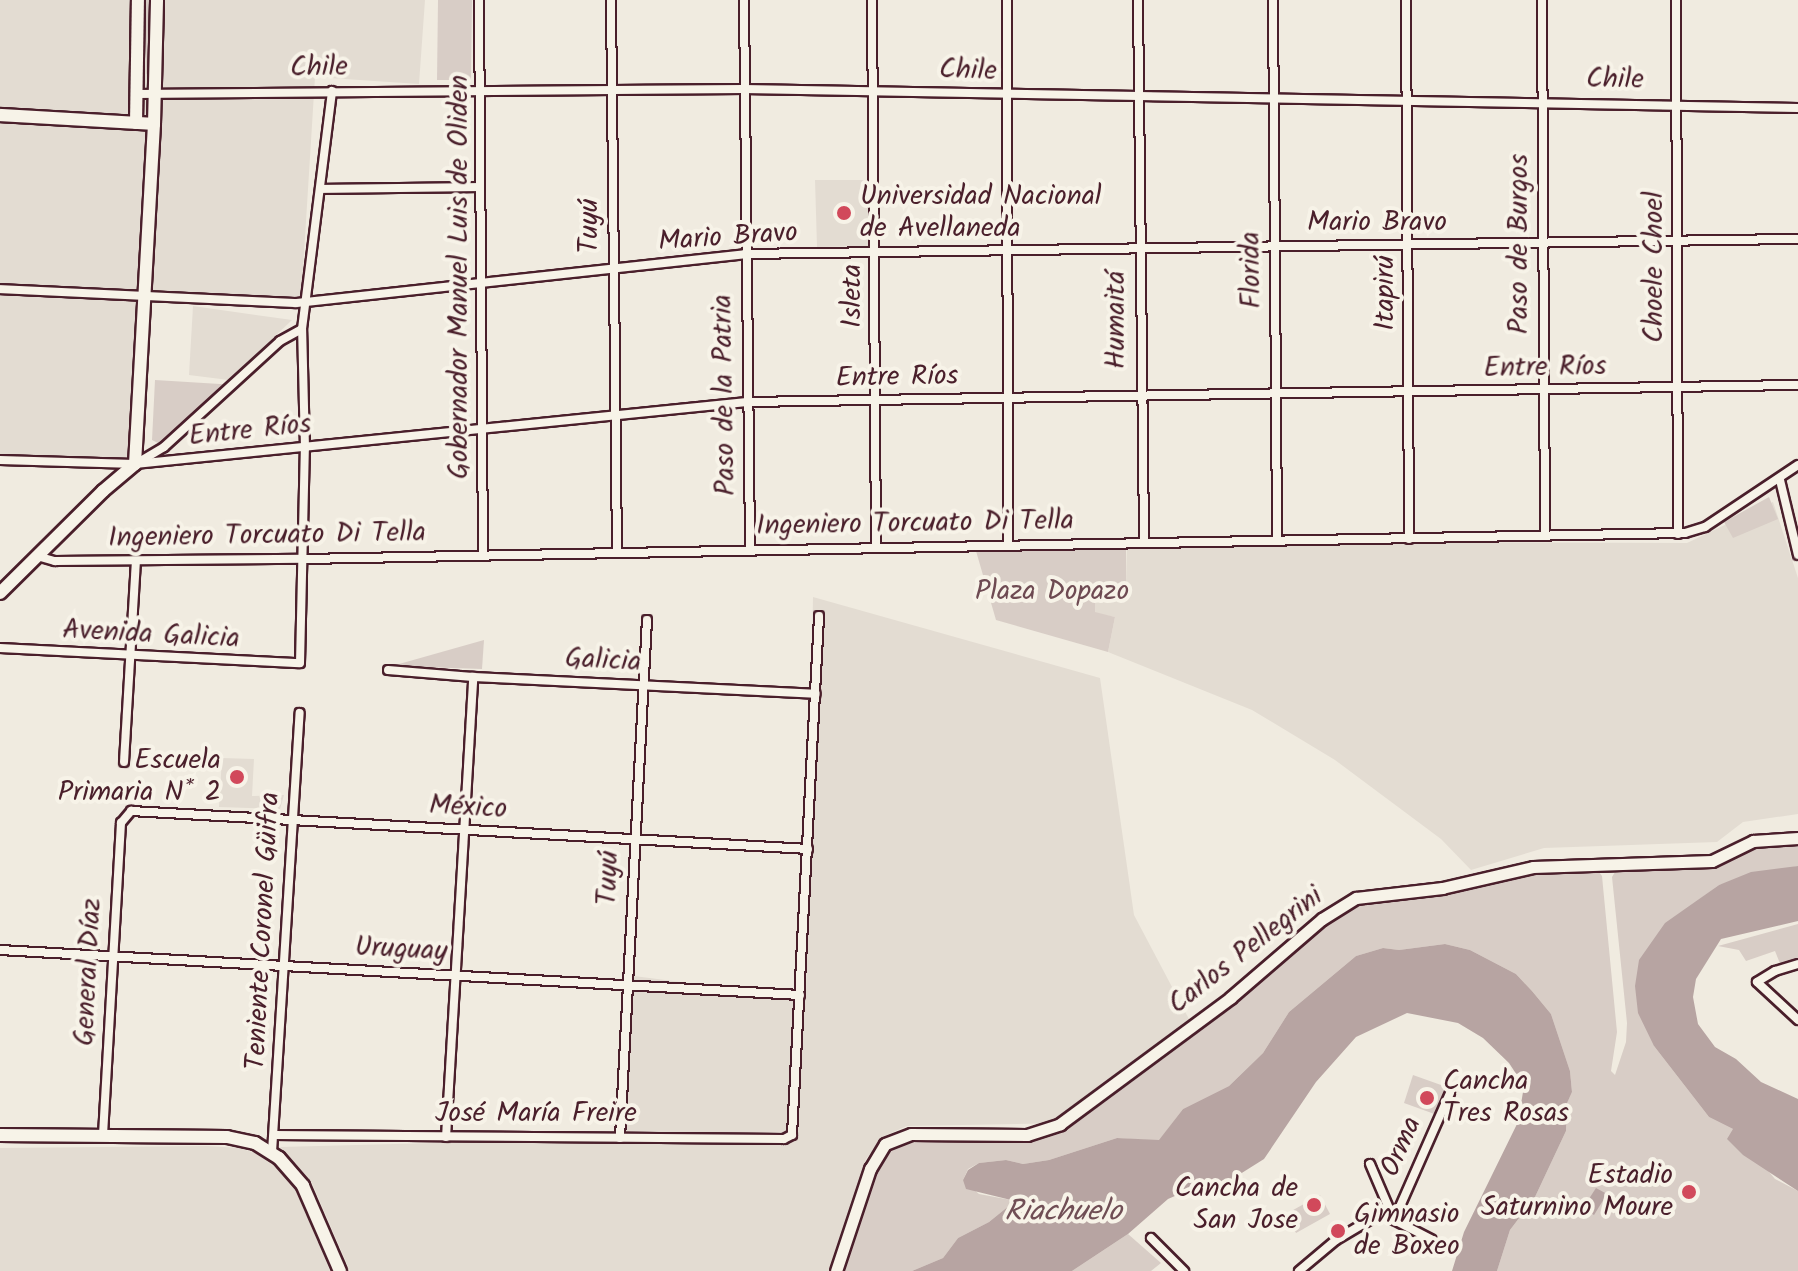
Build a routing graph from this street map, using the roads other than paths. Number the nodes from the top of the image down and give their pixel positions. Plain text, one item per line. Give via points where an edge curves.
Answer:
1 (138, 0) edge
2 (157, 0) edge
3 (479, 0) edge
4 (611, 0) edge
5 (744, 0) edge
6 (872, 0) edge
7 (1007, 0) edge
8 (1138, 0) edge
9 (1273, 0) edge
10 (1406, 0) edge
11 (1542, 0) edge
12 (1676, 0) edge
13 (744, 89) junction
14 (332, 91) junction
15 (481, 91) junction
16 (611, 91) junction
17 (872, 92) junction
18 (136, 94) junction
19 (156, 94) junction
20 (1006, 96) junction
21 (1138, 98) junction
22 (1272, 99) junction
23 (1406, 101) junction
24 (1542, 102) junction
25 (1676, 105) junction
26 (1798, 108) edge
27 (0, 115) edge
28 (136, 123) junction
29 (154, 124) junction
30 (478, 187) junction
31 (320, 189) junction
32 (1798, 239) edge
33 (1677, 241) junction
34 (1542, 244) junction
35 (1273, 245) junction
36 (1409, 246) junction
37 (1139, 250) junction
38 (1006, 251) junction
39 (745, 254) junction
40 (875, 254) junction
41 (612, 269) junction
42 (479, 283) junction
43 (0, 289) edge
44 (144, 295) junction
45 (305, 302) junction
46 (302, 329) junction
47 (1798, 385) edge
48 (1678, 388) junction
49 (1542, 390) junction
50 (1407, 392) junction
51 (1275, 394) junction
52 (1140, 398) junction
53 (1007, 399) junction
54 (875, 401) junction
55 (747, 402) junction
56 (614, 416) junction
57 (481, 428) junction
58 (305, 448) junction
59 (0, 460) edge
60 (135, 464) junction
61 (1798, 465) edge
62 (1780, 480) junction
63 (1678, 534) junction
64 (1545, 536) junction
65 (1277, 539) junction
66 (1409, 539) junction
67 (1144, 541) junction
68 (1008, 546) junction
69 (876, 548) junction
70 (750, 549) junction
71 (617, 552) junction
72 (483, 555) junction
73 (1798, 555) edge
74 (37, 556) junction
75 (304, 559) junction
76 (136, 561) junction
77 (0, 593) edge
78 (819, 616) dead end
79 (647, 620) dead end
80 (0, 648) edge
81 (129, 656) junction
82 (388, 670) dead end
83 (473, 677) junction
84 (642, 685) junction
85 (816, 694) junction
86 (300, 713) dead end
87 (124, 762) dead end
88 (126, 813) joint
89 (293, 819) junction
90 (463, 829) junction
91 (1798, 838) edge
92 (633, 839) junction
93 (808, 849) junction
94 (0, 950) edge
95 (111, 956) junction
96 (1798, 964) edge
97 (283, 965) junction
98 (454, 975) junction
99 (627, 985) junction
100 (800, 995) junction
101 (1798, 1020) edge
102 (1450, 1093) dead end
103 (0, 1135) edge
104 (103, 1135) junction
105 (274, 1135) junction
106 (446, 1137) junction
107 (620, 1138) junction
108 (272, 1152) junction
109 (1370, 1164) dead end
110 (1388, 1209) junction
111 (1394, 1220) junction
112 (1151, 1238) dead end
113 (1431, 1239) dead end
114 (340, 1271) edge
115 (836, 1271) edge
116 (1184, 1271) edge
117 (1299, 1271) edge

1 - 18 main road
2 - 19 main road
3 - 15 street, Gobernador Manuel Luis de Oliden
4 - 16 street, Tuyú
5 - 13 street, Paso de la Patria
6 - 17 street, Isleta
7 - 20 street
8 - 21 street, Humaitá
9 - 22 street, Florida
10 - 23 street, Itapirú
11 - 24 street, Paso de Burgos
12 - 25 street, Choele Choel
13 - 16 street, Chile
13 - 17 street, Chile
13 - 39 street, Paso de la Patria
14 - 15 street, Chile
14 - 19 street, Chile
14 - 31 street
15 - 16 street, Chile
15 - 30 street, Gobernador Manuel Luis de Oliden
16 - 41 street, Tuyú
17 - 20 street, Chile
17 - 40 street, Isleta
18 - 19 street, Chile
18 - 28 main road
19 - 29 main road
20 - 21 street, Chile
20 - 38 street
21 - 22 street, Chile
21 - 37 street, Humaitá
22 - 23 street, Chile
22 - 35 street, Florida
23 - 24 street, Chile
23 - 36 street, Itapirú
24 - 25 street, Chile
24 - 34 street, Paso de Burgos
25 - 26 street, Chile
25 - 33 street, Choele Choel
27 - 28 main road
28 - 29 main road
29 - 44 main road
30 - 31 street
30 - 42 street, Gobernador Manuel Luis de Oliden
31 - 45 street
32 - 33 street, Mario Bravo
33 - 34 street, Mario Bravo
33 - 48 street, Choele Choel
34 - 36 street, Mario Bravo
34 - 49 street, Paso de Burgos
35 - 36 street, Mario Bravo
35 - 37 street, Mario Bravo
35 - 51 street, Florida
36 - 50 street, Itapirú
37 - 38 street, Mario Bravo
37 - 52 street, Humaitá
38 - 40 street, Mario Bravo
38 - 53 street
39 - 40 street, Mario Bravo
39 - 41 street, Mario Bravo
39 - 55 street, Paso de la Patria
40 - 54 street, Isleta
41 - 42 street, Mario Bravo
41 - 56 street, Tuyú
42 - 45 street, Mario Bravo
42 - 57 street, Gobernador Manuel Luis de Oliden
43 - 44 street, Mario Bravo
44 - 45 street, Mario Bravo
44 - 60 main road
45 - 46 street
46 - 58 street
46 - 60 street via 280,341 164,447
47 - 48 street, Entre Ríos
48 - 49 street, Entre Ríos
48 - 63 street, Choele Choel
49 - 50 street, Entre Ríos
49 - 64 street, Paso de Burgos
50 - 51 street, Entre Ríos
50 - 66 street, Itapirú
51 - 52 street, Entre Ríos
51 - 65 street, Florida
52 - 53 street, Entre Ríos
52 - 67 street, Humaitá
53 - 54 street, Entre Ríos
53 - 68 street
54 - 55 street, Entre Ríos
54 - 69 street, Isleta
55 - 56 street, Entre Ríos
55 - 70 street, Paso de la Patria
56 - 57 street, Entre Ríos
56 - 71 street, Tuyú
57 - 58 street, Entre Ríos
57 - 72 street, Gobernador Manuel Luis de Oliden
58 - 60 street, Entre Ríos
58 - 75 street
59 - 60 street, Entre Ríos
60 - 74 main road
61 - 62 street, Ingeniero Torcuato Di Tella
62 - 63 street, Ingeniero Torcuato Di Tella via 1699,530
62 - 73 street
63 - 64 street, Ingeniero Torcuato Di Tella
64 - 66 street, Ingeniero Torcuato Di Tella
65 - 66 street, Ingeniero Torcuato Di Tella
65 - 67 street, Ingeniero Torcuato Di Tella
67 - 68 street, Ingeniero Torcuato Di Tella
68 - 69 street, Ingeniero Torcuato Di Tella
69 - 70 street, Ingeniero Torcuato Di Tella
70 - 71 street, Ingeniero Torcuato Di Tella
71 - 72 street, Ingeniero Torcuato Di Tella
72 - 75 street, Ingeniero Torcuato Di Tella
74 - 76 street, Ingeniero Torcuato Di Tella via 55,561
74 - 77 main road
75 - 76 street, Ingeniero Torcuato Di Tella
75 - 81 street, Avenida Galicia via 300,663
76 - 81 street
78 - 85 street
79 - 84 street, Tuyú
80 - 81 street, Avenida Galicia
81 - 87 street
82 - 83 street, Galicia
83 - 84 street, Galicia
83 - 90 street
84 - 85 street, Galicia
84 - 92 street, Tuyú
85 - 93 street
86 - 89 street, Teniente Coronel Güifra
88 - 89 street, México
88 - 95 street, General Díaz
89 - 90 street, México
89 - 97 street, Teniente Coronel Güifra
90 - 92 street, México
90 - 98 street
91 - 115 street, Carlos Pellegrini via 1753,841 1712,861 1533,867 1442,888 1356,898 1060,1124 1027,1135 911,1134 885,1144 870,1169
92 - 93 street, México
92 - 99 street, Tuyú
93 - 100 street
94 - 95 street, Uruguay
95 - 97 street, Uruguay
95 - 104 street, General Díaz
96 - 101 street via 1757,982
97 - 98 street, Uruguay
97 - 105 street, Teniente Coronel Güifra
98 - 99 street, Uruguay
98 - 106 street
99 - 100 street, Uruguay
99 - 107 street, Tuyú
100 - 107 street, José María Freire via 794,1131 784,1139
102 - 111 street, Orma
103 - 104 main road
104 - 108 main road via 238,1138
105 - 106 street, José María Freire
105 - 108 street, Teniente Coronel Güifra
106 - 107 street, José María Freire
108 - 114 main road via 303,1186
109 - 110 street
110 - 111 street
110 - 117 street, Orma via 1336,1240
111 - 113 street
112 - 116 street

